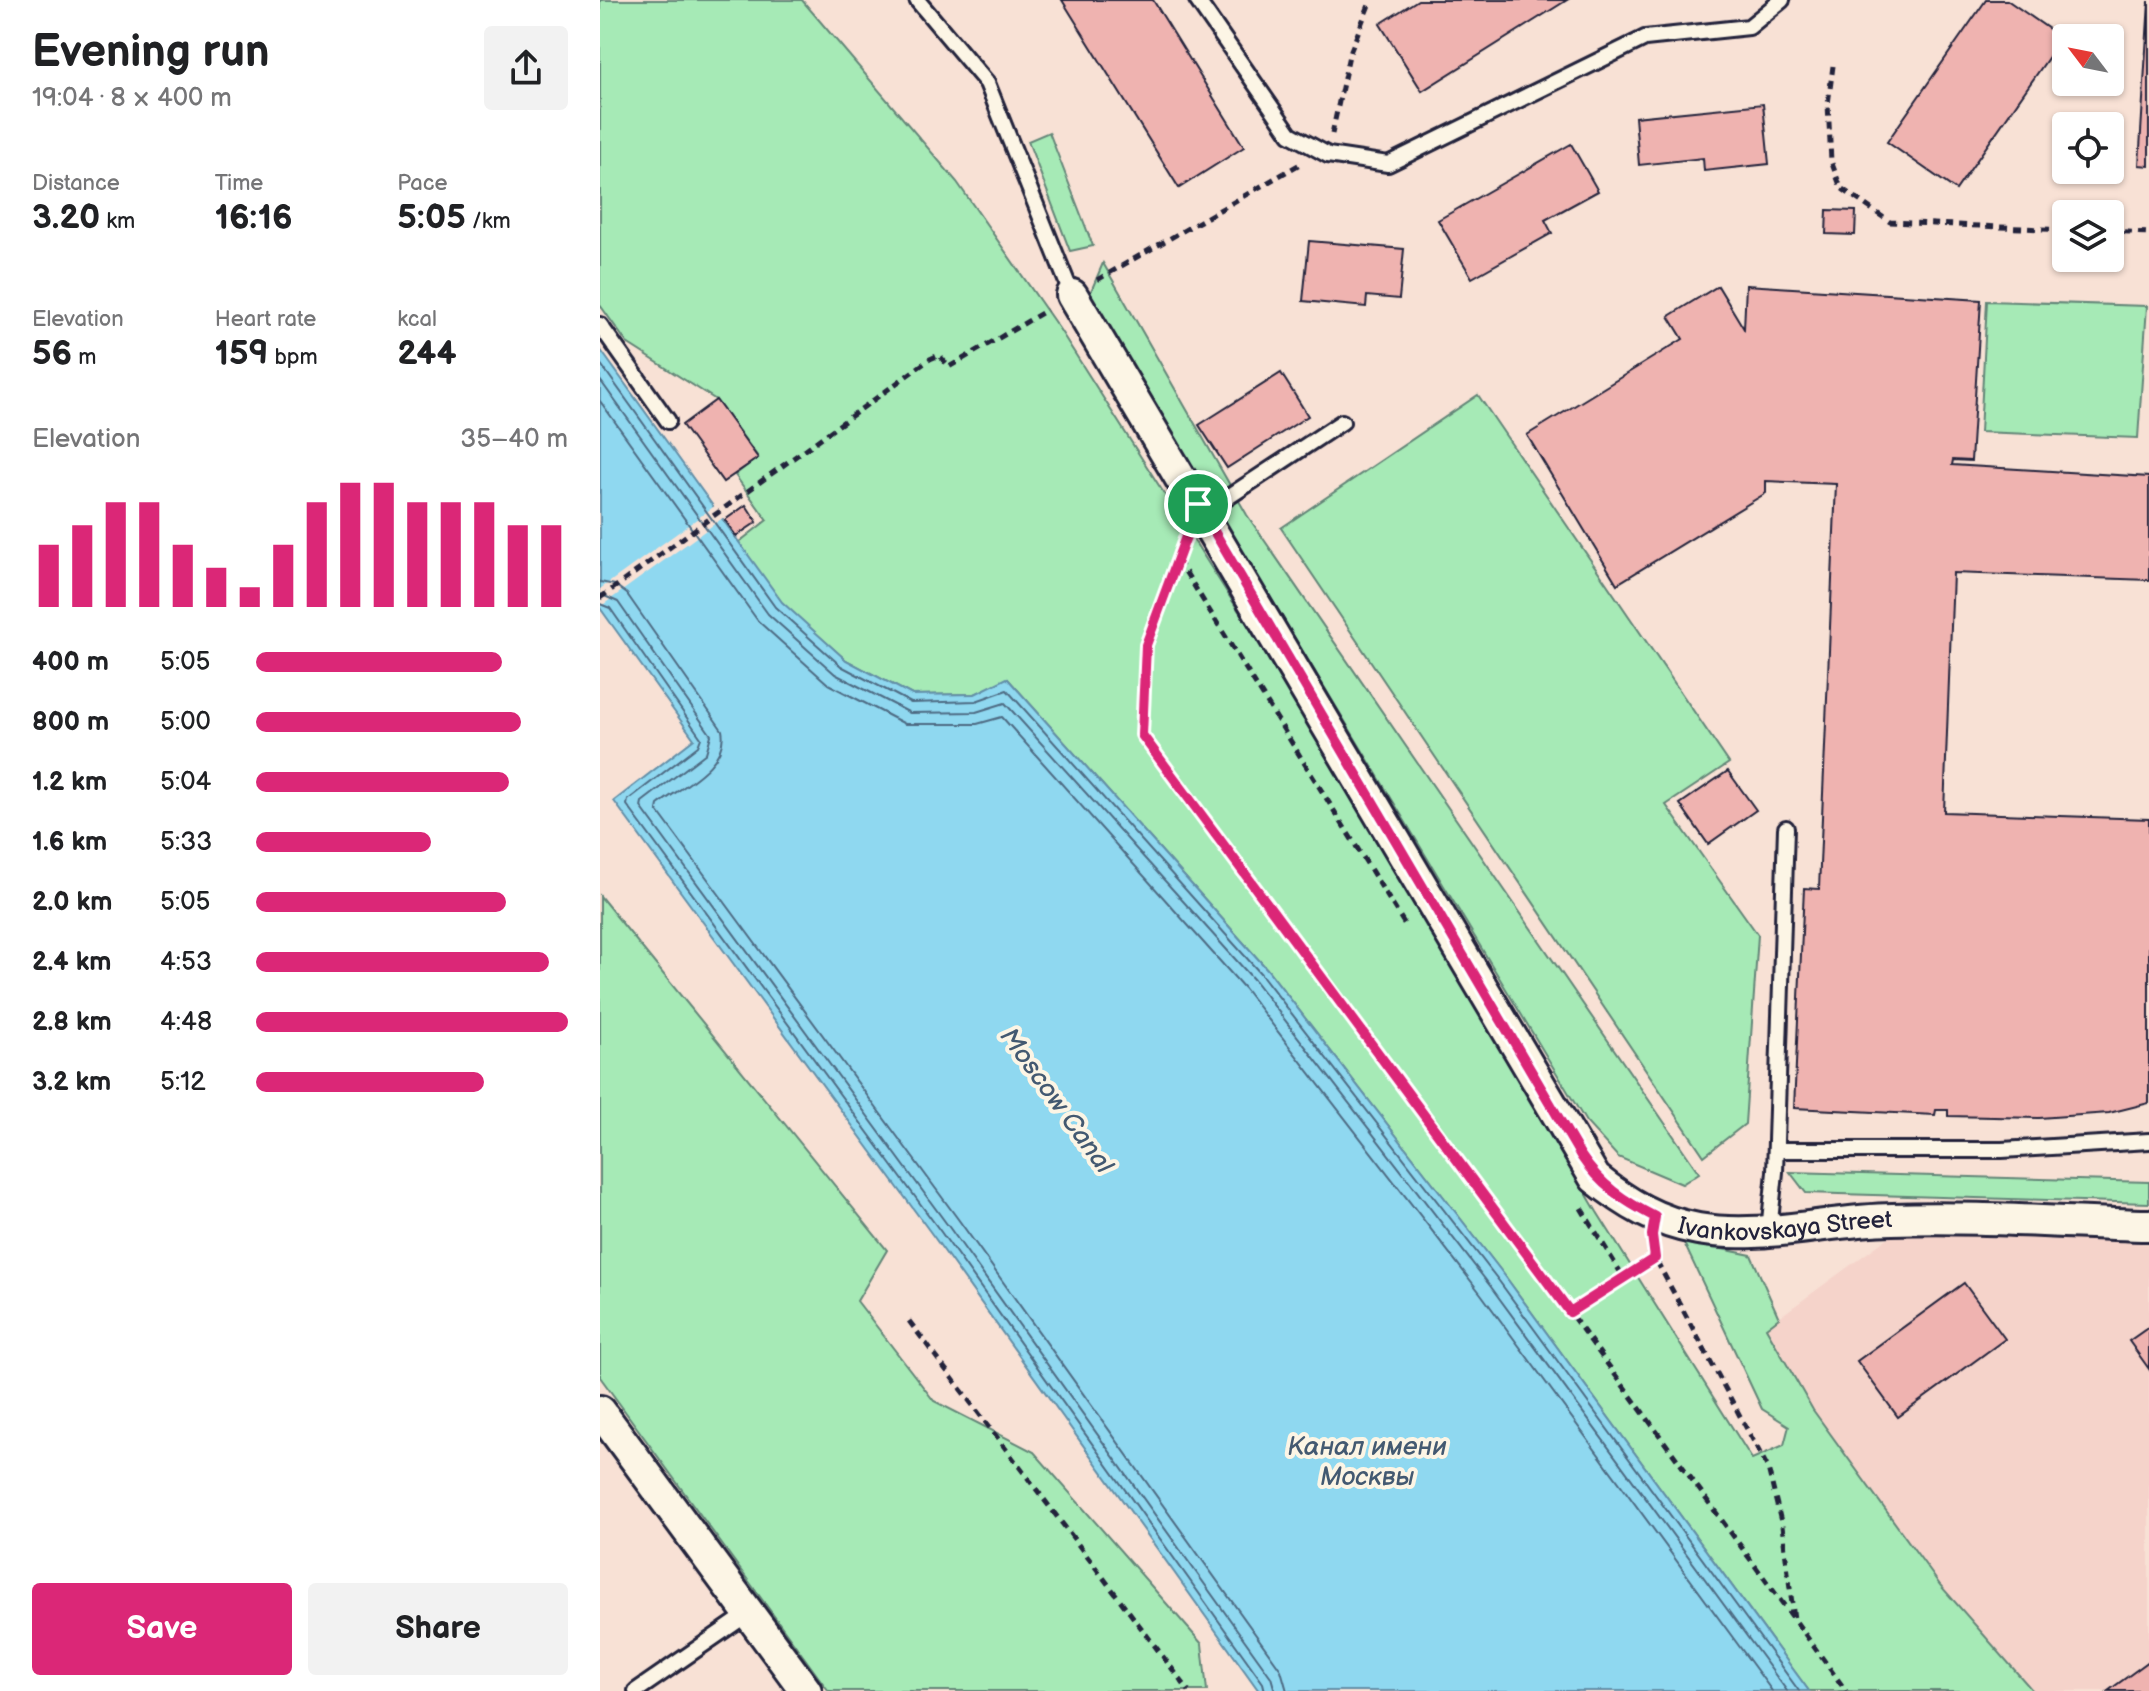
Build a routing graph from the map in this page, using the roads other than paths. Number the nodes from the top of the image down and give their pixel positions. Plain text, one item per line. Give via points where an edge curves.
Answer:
1 (917, 0) edge
2 (1197, 0) edge
3 (1782, 0) edge
4 (1072, 295) joint
5 (600, 325) edge
6 (668, 421) dead end
7 (1342, 422) dead end
8 (1201, 509) junction
9 (1786, 828) dead end
10 (2149, 1141) edge
11 (1776, 1150) junction
12 (2149, 1225) edge
13 (1769, 1231) junction
14 (600, 1411) edge
15 (749, 1613) junction
16 (636, 1691) edge
17 (806, 1691) edge

1 - 4 lane via 987,83
2 - 3 lane via 1290,134 1324,154 1388,164 1645,38 1749,27
4 - 8 street, Ivankovskaya Street
5 - 6 lane
7 - 8 lane
8 - 13 street, Ivankovskaya Street via 1595,1178 1655,1217 1699,1229
9 - 11 lane
10 - 11 lane via 2002,1150
11 - 13 lane
12 - 13 street, Ivankovskaya Street via 1896,1218
14 - 15 street
15 - 16 lane
15 - 17 street

